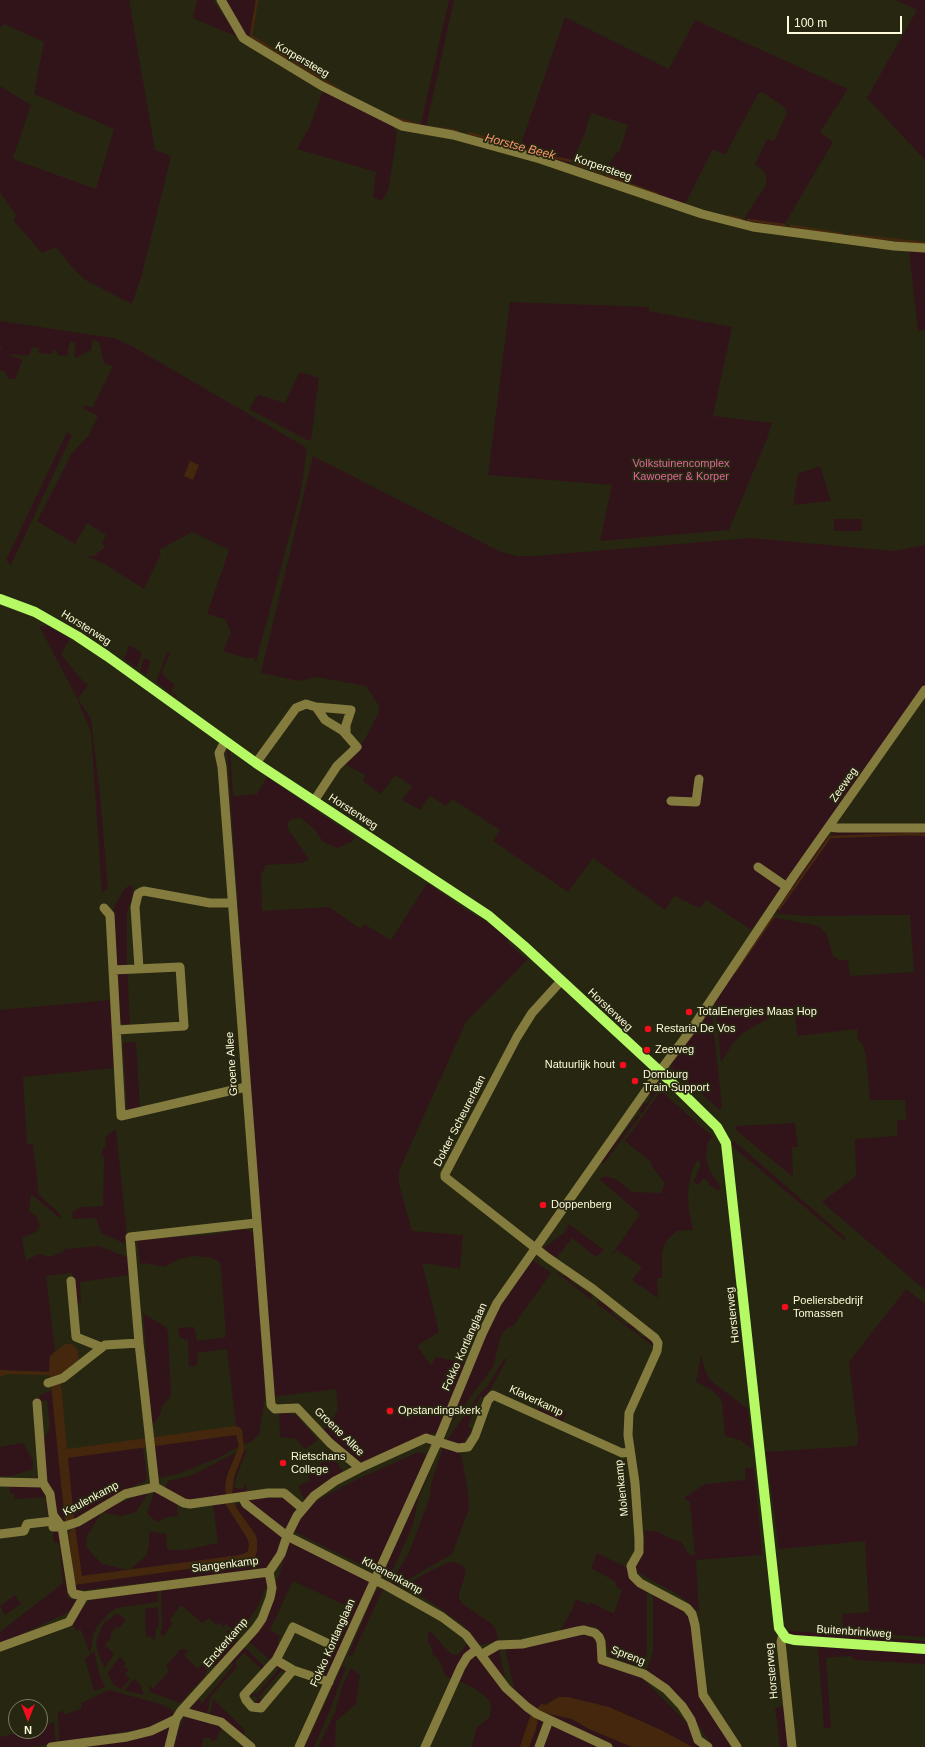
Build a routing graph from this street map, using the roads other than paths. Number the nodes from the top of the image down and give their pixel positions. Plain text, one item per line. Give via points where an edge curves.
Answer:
1 (221, 0) edge
2 (925, 248) edge
3 (0, 599) edge
4 (925, 690) edge
5 (316, 707) junction
6 (346, 734) junction
7 (225, 741) junction
8 (256, 763) junction
9 (699, 780) dead end
10 (314, 801) junction
11 (671, 801) dead end
12 (829, 827) junction
13 (925, 828) edge
14 (758, 867) dead end
15 (786, 887) junction
16 (232, 903) junction
17 (104, 908) dead end
18 (140, 968) junction
19 (113, 970) junction
20 (561, 981) junction
21 (116, 1030) junction
22 (660, 1072) junction
23 (246, 1087) junction
24 (256, 1223) junction
25 (536, 1248) junction
26 (71, 1281) dead end
27 (139, 1343) junction
28 (101, 1348) junction
29 (48, 1383) dead end
30 (37, 1403) dead end
31 (438, 1441) junction
32 (630, 1452) junction
33 (360, 1468) junction
34 (0, 1482) edge
35 (43, 1483) junction
36 (155, 1487) junction
37 (238, 1498) junction
38 (302, 1508) junction
39 (62, 1527) junction
40 (0, 1534) edge
41 (287, 1536) junction
42 (269, 1572) junction
43 (375, 1580) junction
44 (84, 1596) junction
45 (783, 1634) junction
46 (327, 1642) dead end
47 (0, 1647) edge
48 (925, 1649) edge
49 (479, 1652) junction
50 (276, 1660) junction
51 (293, 1670) junction
52 (329, 1682) junction
53 (178, 1715) junction
54 (549, 1720) junction
55 (62, 1746) edge
56 (51, 1747) edge
57 (169, 1747) edge
58 (251, 1747) edge
59 (299, 1747) edge
60 (424, 1747) edge
61 (539, 1747) edge
62 (608, 1747) edge
63 (708, 1747) edge
64 (737, 1747) edge
65 (792, 1747) edge

1 - 2 street, Korpersteeg via 243,38 251,44 322,86 402,126 453,136 540,159 702,214 750,226
3 - 7 main road, Horsterweg via 35,612 77,636
4 - 12 street, Zeeweg
5 - 6 street via 325,720
5 - 6 street via 351,710
5 - 8 street via 306,704 296,708
6 - 10 street via 357,747 337,766
7 - 8 main road, Horsterweg
7 - 16 street, Groene Allee via 219,753
8 - 10 main road, Horsterweg
9 - 11 street via 696,802
10 - 20 main road, Horsterweg via 489,916
12 - 13 street
12 - 15 street, Zeeweg
14 - 15 street
15 - 22 street, Zeeweg
16 - 18 street via 210,903 144,891 138,894 135,907
16 - 23 street, Groene Allee
17 - 19 street via 110,915
18 - 19 street
18 - 21 street via 180,967 184,1026
19 - 21 street
20 - 22 main road, Horsterweg
20 - 25 street, Dokter Scheurerlaan via 532,1013 517,1037 444,1177
21 - 23 street via 121,1116
22 - 25 street, Fokko Kortlanglaan
22 - 45 main road, Horsterweg via 718,1127 726,1143 778,1620
23 - 24 street, Groene Allee
24 - 27 street via 130,1237
24 - 33 street, Groene Allee via 271,1405 275,1409 297,1408 330,1443
25 - 31 street, Fokko Kortlanglaan via 497,1303
25 - 32 street, Molenkamp via 593,1289 658,1343 629,1413
26 - 28 street via 76,1337
27 - 28 street via 105,1344
27 - 36 street
28 - 29 street via 63,1378
30 - 35 street, Keulenkamp
31 - 32 street, Klaverkamp via 458,1448 468,1446 475,1436 490,1397 494,1395 622,1453
31 - 33 street, Slangenkamp via 426,1438
31 - 43 street, Fokko Kortlanglaan
32 - 64 street, Molenkamp via 639,1539 639,1552 631,1566 633,1576 640,1583 687,1608 692,1614 696,1625 703,1695
33 - 38 street, Slangenkamp via 319,1492
34 - 35 street
35 - 39 street, Keulenkamp via 50,1494 53,1515
36 - 37 street via 190,1504
36 - 39 street, Keulenkamp via 125,1494 78,1522
37 - 38 street via 284,1493
37 - 41 street
38 - 41 street, Slangenkamp
39 - 40 street, Keulenkamp via 53,1527 53,1521 27,1524 24,1531
39 - 44 street, Keulenkamp via 72,1592
41 - 42 street, Slangenkamp via 281,1554
41 - 43 street, Kloenenkamp
42 - 44 street, Slangenkamp
42 - 53 street, Enckerkamp via 272,1588 262,1619
43 - 49 street, Kloenenkamp via 442,1617 466,1635
43 - 52 street, Fokko Kortlanglaan
44 - 47 street via 69,1622
45 - 48 main road, Buitenbrinkweg via 794,1640
45 - 65 street, Horsterweg via 781,1642
46 - 50 street via 293,1627
49 - 54 street, Kloenenkamp via 506,1688 527,1707
49 - 60 street via 467,1657 461,1667
49 - 63 street, Spreng via 584,1630 595,1633 601,1642 602,1660 650,1677 666,1689 691,1720 698,1740
50 - 51 street
50 - 51 street via 244,1695 252,1707 261,1708
51 - 52 street
52 - 59 street, Fokko Kortlanglaan
53 - 55 street, Enckerkamp via 138,1735
53 - 57 street, Enckerkamp
53 - 58 street via 221,1722
54 - 61 street
54 - 62 street, Kloenenkamp
55 - 56 street, Enckerkamp

